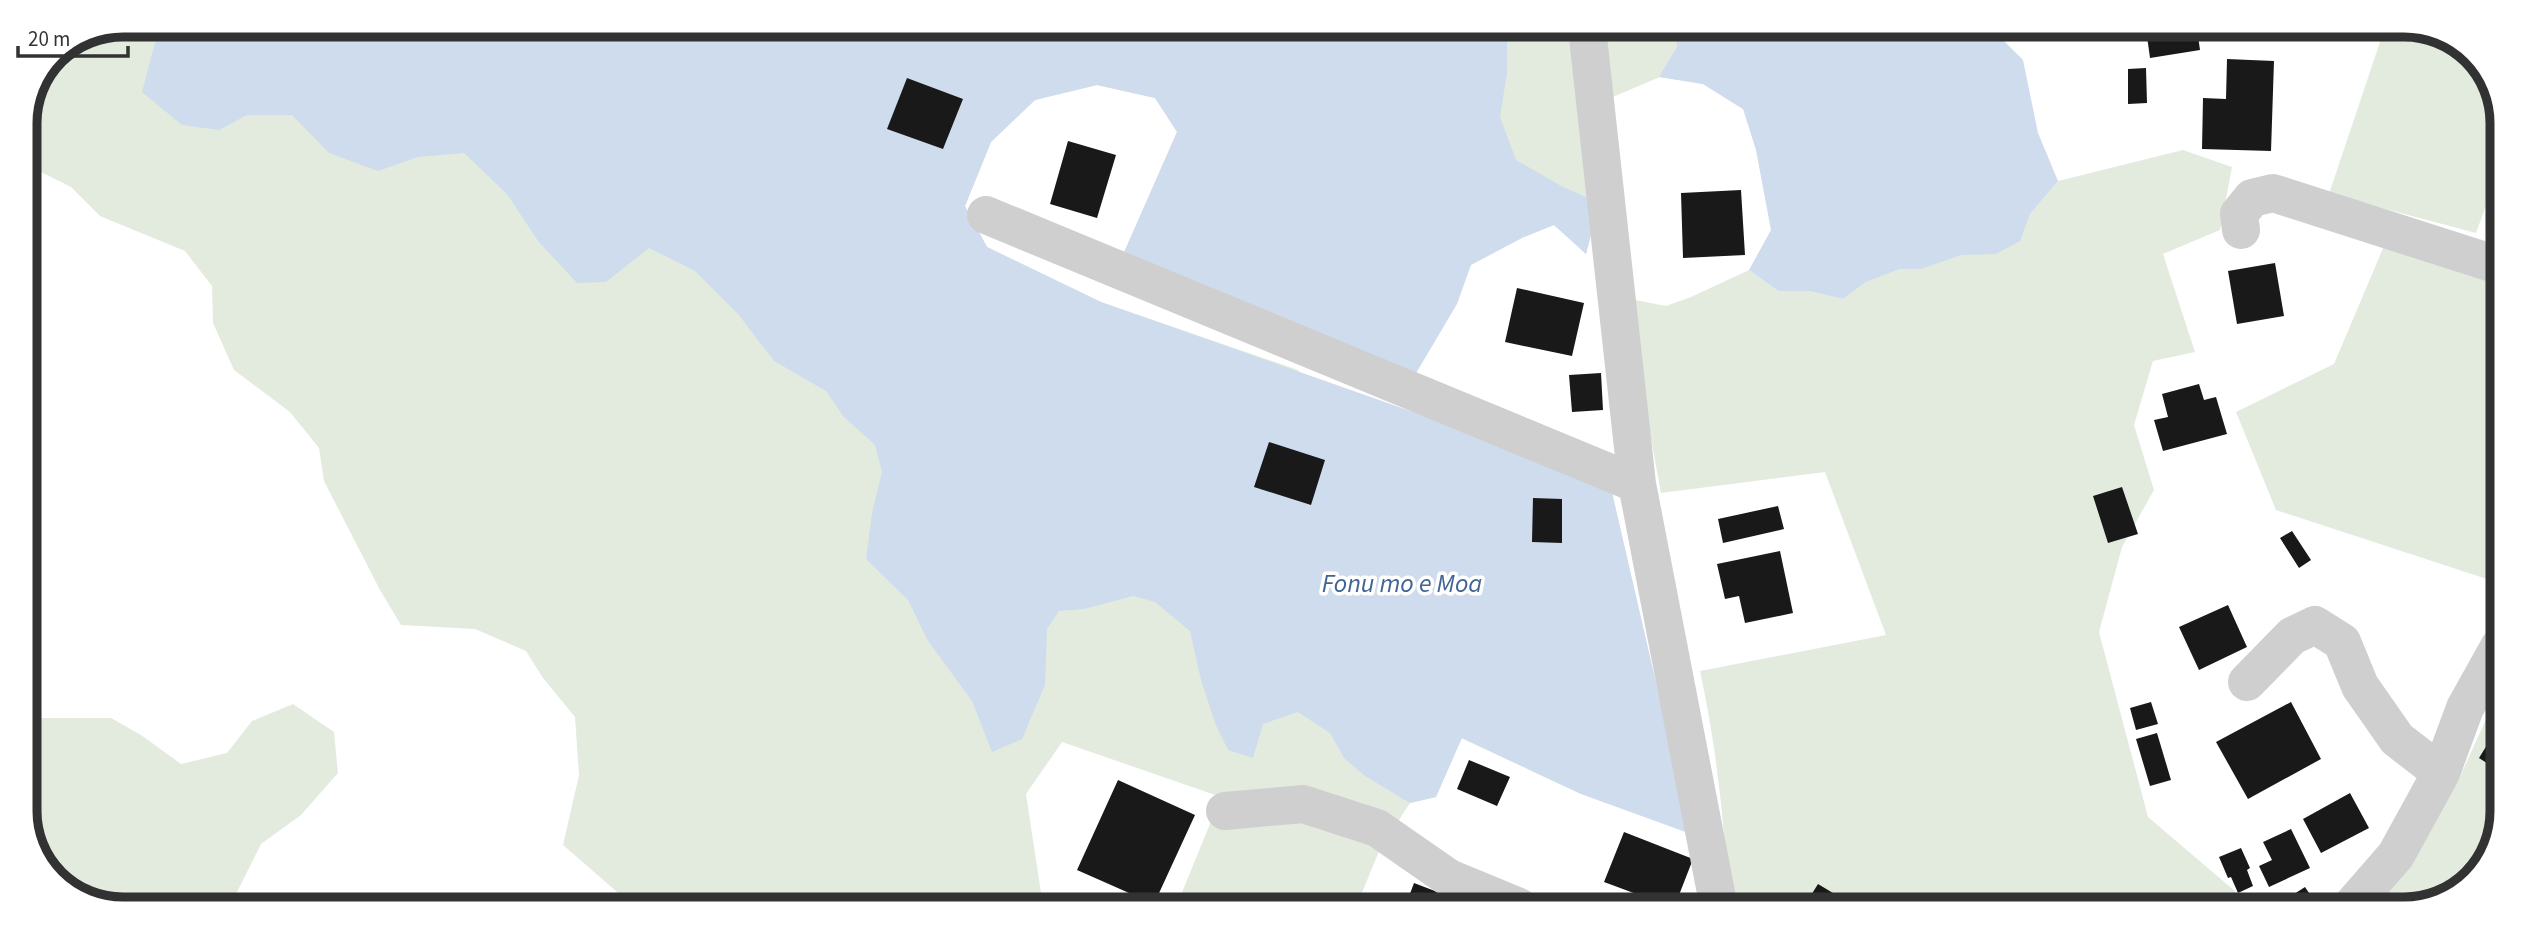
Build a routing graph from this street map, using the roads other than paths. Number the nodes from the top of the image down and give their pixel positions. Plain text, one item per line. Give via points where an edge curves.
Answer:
1 (1588, 37) edge
2 (986, 215) dead end
3 (2241, 230) dead end
4 (2490, 262) edge
5 (1637, 484) junction
6 (2490, 662) edge
7 (2247, 681) dead end
8 (2441, 773) junction
9 (1225, 811) dead end
10 (1496, 897) edge
11 (1716, 897) edge
12 (2359, 897) edge

1 - 5 street
2 - 5 street
3 - 4 street via 2239,214 2252,198 2273,193
5 - 11 street
6 - 8 street via 2465,708
7 - 8 street via 2292,636 2315,625 2342,642 2360,686 2397,739
8 - 12 street via 2396,855
9 - 10 street via 1303,804 1377,828 1449,877

